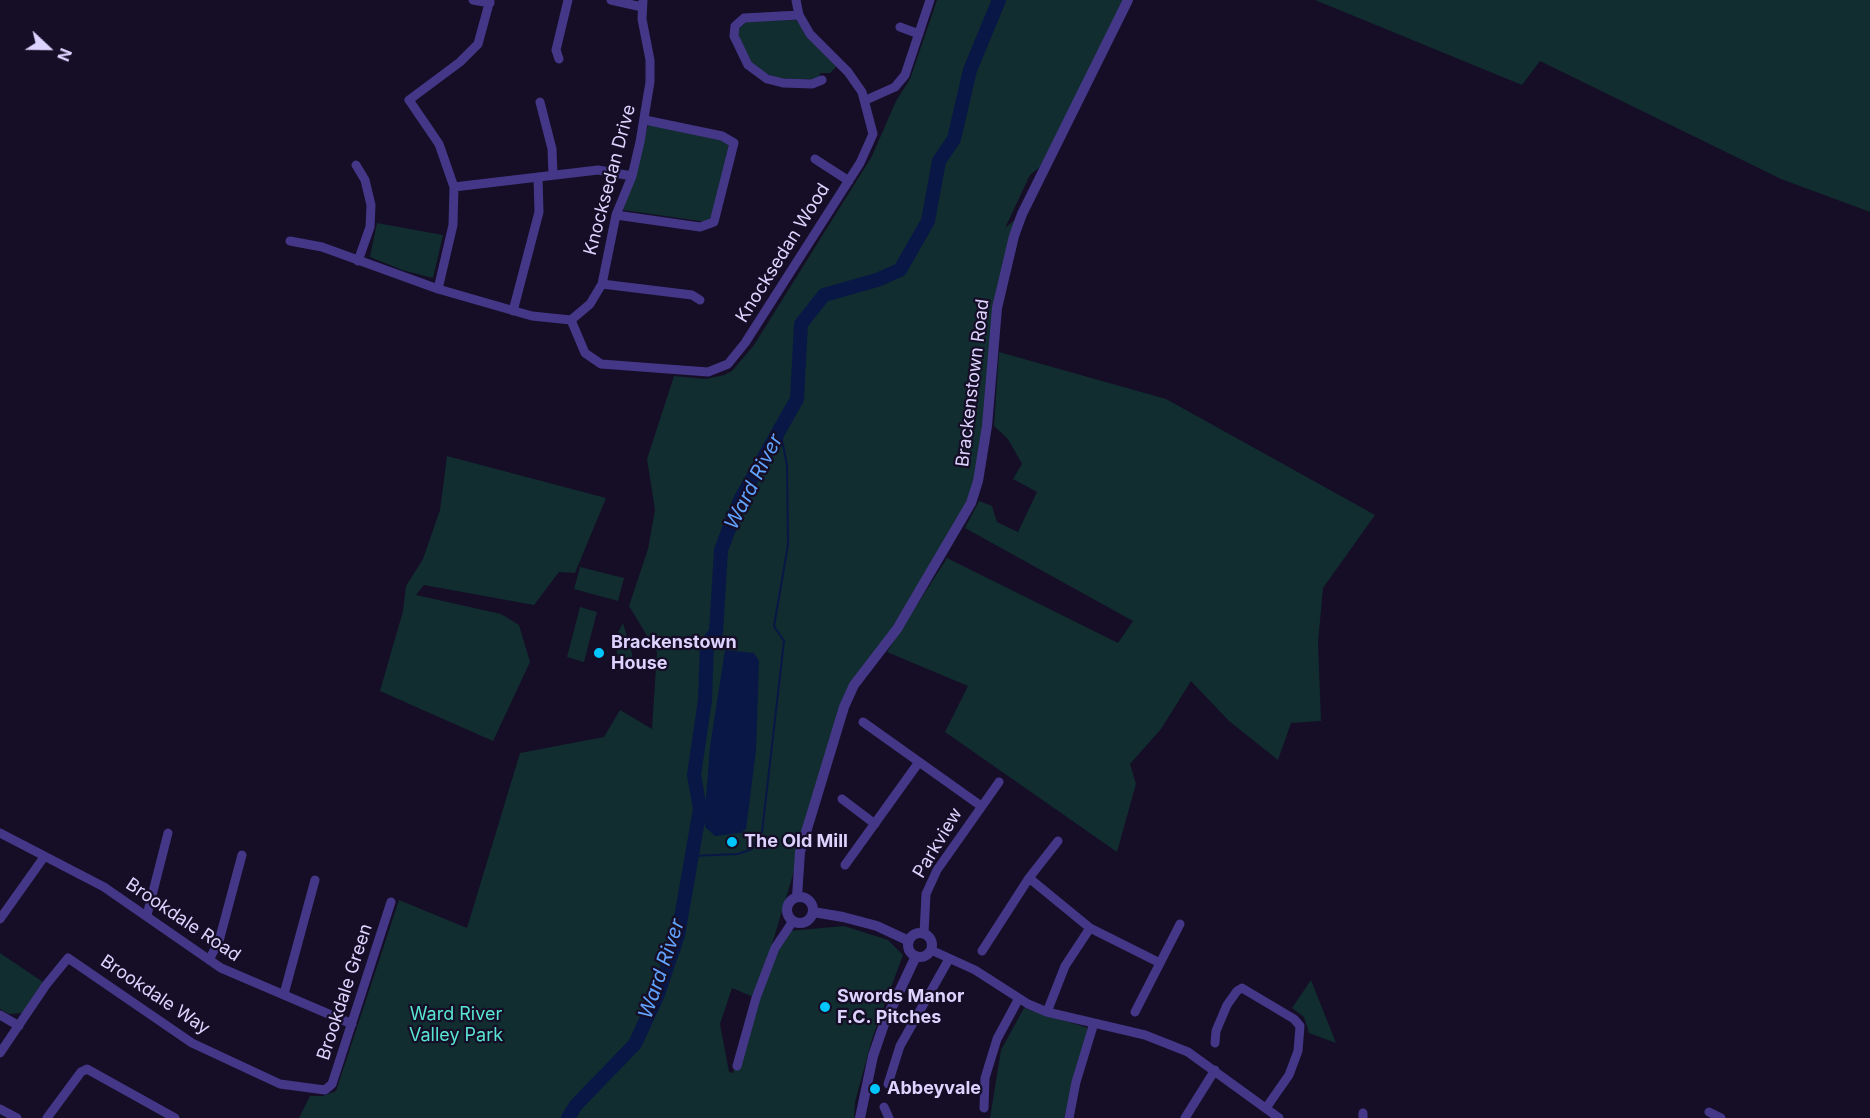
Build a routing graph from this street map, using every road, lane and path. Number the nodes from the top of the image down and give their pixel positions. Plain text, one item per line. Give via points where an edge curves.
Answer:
1 (473, 0) edge
2 (568, 0) edge
3 (611, 0) edge
4 (796, 0) edge
5 (930, 0) edge
6 (1128, 0) edge
7 (490, 1) edge
8 (642, 3) edge
9 (799, 15) junction
10 (900, 27) dead end
11 (919, 34) junction
12 (559, 59) dead end
13 (822, 80) dead end
14 (866, 100) junction
15 (540, 102) dead end
16 (645, 120) junction
17 (815, 159) dead end
18 (356, 165) dead end
19 (553, 175) junction
20 (632, 176) junction
21 (538, 177) junction
22 (849, 181) junction
23 (454, 187) junction
24 (616, 215) junction
25 (290, 241) dead end
26 (358, 261) junction
27 (602, 284) junction
28 (438, 289) junction
29 (700, 300) dead end
30 (513, 311) junction
31 (571, 320) junction
32 (864, 722) dead end
33 (919, 762) junction
34 (999, 782) dead end
35 (842, 799) dead end
36 (981, 806) junction
37 (874, 824) junction
38 (0, 833) edge
39 (168, 833) dead end
40 (1058, 840) dead end
41 (242, 855) dead end
42 (44, 857) junction
43 (845, 865) dead end
44 (1029, 878) junction
45 (315, 880) dead end
46 (797, 897) junction
47 (391, 902) dead end
48 (813, 912) junction
49 (147, 915) junction
50 (0, 919) edge
51 (793, 921) junction
52 (1180, 924) dead end
53 (1090, 928) junction
54 (924, 933) junction
55 (909, 940) junction
56 (931, 950) junction
57 (982, 951) dead end
58 (916, 956) junction
59 (949, 959) junction
60 (209, 960) junction
61 (1160, 963) junction
62 (284, 994) junction
63 (1018, 1000) junction
64 (1047, 1012) junction
65 (1135, 1012) dead end
66 (0, 1015) edge
67 (1094, 1023) junction
68 (352, 1024) junction
69 (19, 1026) junction
70 (1215, 1043) dead end
71 (0, 1053) edge
72 (737, 1066) dead end
73 (1215, 1070) junction
74 (888, 1084) dead end
75 (325, 1090) joint
76 (884, 1107) dead end
77 (984, 1108) dead end
78 (1266, 1108) junction
79 (0, 1109) edge
80 (1708, 1112) dead end
81 (16, 1118) edge
82 (47, 1118) edge
83 (174, 1118) edge
84 (860, 1118) edge
85 (889, 1118) edge
86 (1070, 1118) edge
87 (1185, 1118) edge
88 (1280, 1118) edge
89 (1721, 1118) edge

1 - 7 street
2 - 12 street via 556,50
3 - 8 street
4 - 9 street, Knocksedan Wood
5 - 11 street
6 - 46 street, Brackenstown Road via 1014,236 997,308 987,426 978,481 970,503 897,629 854,686 844,707 800,852
7 - 23 street via 482,36 471,53 409,100 439,144
8 - 16 street, Knocksedan Drive via 650,60
9 - 13 street via 744,18 735,26 734,36 748,65 766,79 812,84
9 - 14 street, Knocksedan Wood via 810,34 848,72
10 - 11 street
11 - 14 street via 900,82 886,93
14 - 22 street, Knocksedan Wood via 873,134
15 - 19 street via 552,149
16 - 20 street, Knocksedan Drive
16 - 24 street via 722,136 734,143 714,222 700,226
17 - 22 street
18 - 26 street via 365,180 371,205 370,227
19 - 20 street via 598,170
19 - 21 street
20 - 24 street, Knocksedan Drive
21 - 23 street
21 - 30 street via 539,212
22 - 31 street, Knocksedan Wood via 746,343 722,368 697,372 595,362 579,344
23 - 28 street via 453,225
24 - 27 street, Knocksedan Drive
25 - 26 street via 322,247
26 - 28 street
27 - 29 street via 692,294
27 - 31 street, Knocksedan Drive via 590,304
28 - 30 street
30 - 31 street
32 - 33 street, Parkview
33 - 36 street, Parkview
33 - 37 street
34 - 36 street, Parkview
35 - 37 street
36 - 54 street, Parkview via 937,870 926,894
37 - 43 street
38 - 42 street, Brookdale Road
39 - 49 street
40 - 44 street
41 - 60 street via 219,941
42 - 49 street, Brookdale Road via 78,872
42 - 50 street
44 - 53 street
44 - 57 street
45 - 62 street
46 - 48 street via 809,901
46 - 51 street via 787,909
47 - 68 street, Brookdale Green
48 - 51 street via 805,922
48 - 55 street via 843,916
49 - 60 street, Brookdale Road
51 - 72 street via 775,948
52 - 61 street
53 - 61 street
53 - 64 street via 1065,966
54 - 55 street via 916,933
54 - 56 street via 932,942
55 - 58 street via 910,952
56 - 58 street via 923,957
56 - 59 street
58 - 84 street via 884,1024
59 - 63 street via 975,970
59 - 74 street via 900,1046
60 - 62 street, Brookdale Road via 238,977
61 - 65 street
62 - 68 street, Brookdale Road
63 - 64 street
63 - 77 street via 997,1040 985,1078
64 - 67 street
66 - 69 street
67 - 73 street via 1172,1044
67 - 86 street via 1076,1082
68 - 75 street, Brookdale Green via 332,1084
69 - 71 street
69 - 75 street, Brookdale Way via 68,958 192,1043 280,1084
70 - 78 street via 1227,1005 1242,988 1300,1026 1298,1051 1289,1075
73 - 78 street
73 - 87 street
76 - 85 street
78 - 88 street
79 - 81 street
80 - 89 street
82 - 83 street via 87,1069

